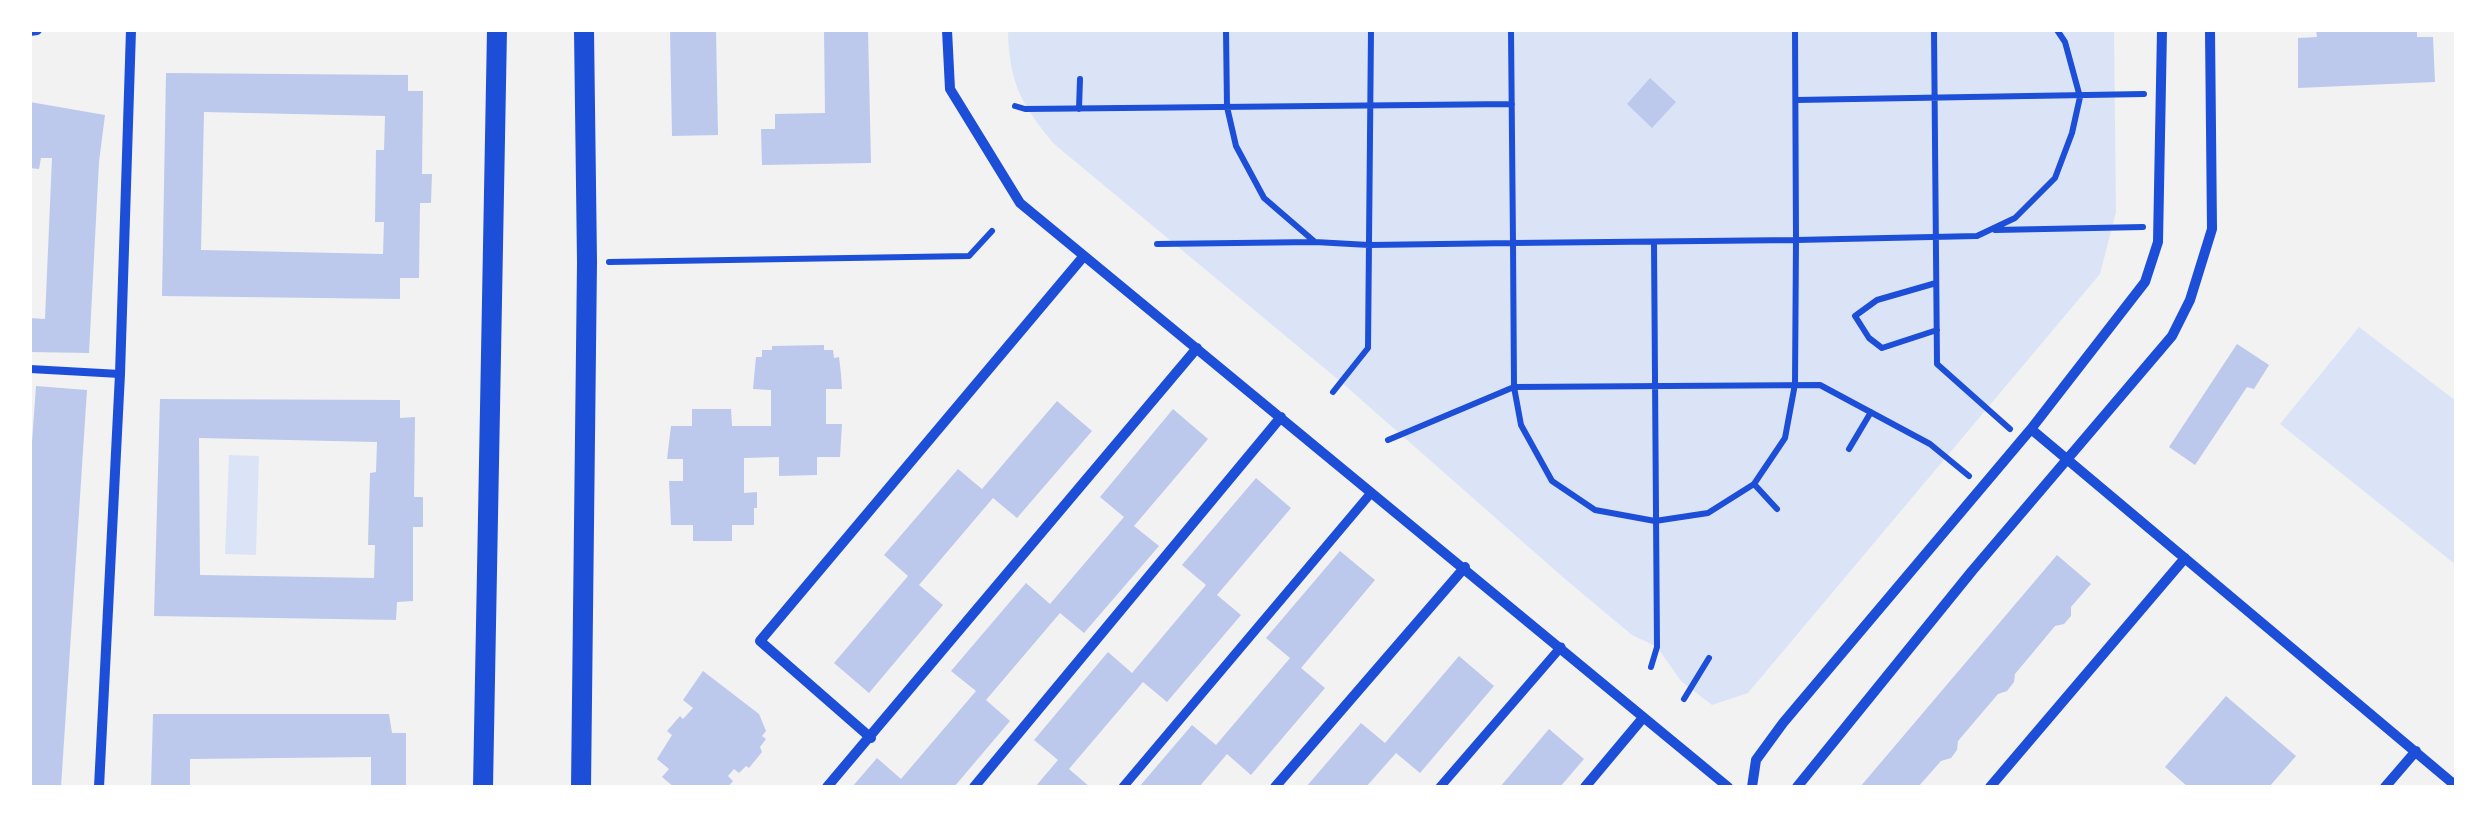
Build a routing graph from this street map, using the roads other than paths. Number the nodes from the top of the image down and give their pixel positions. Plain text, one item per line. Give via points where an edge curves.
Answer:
1 (131, 30) edge
2 (497, 30) edge
3 (584, 30) edge
4 (946, 30) edge
5 (2162, 30) edge
6 (2210, 30) edge
7 (1083, 257) junction
8 (1197, 348) junction
9 (30, 369) edge
10 (120, 374) junction
11 (1280, 416) junction
12 (2031, 429) junction
13 (2068, 459) junction
14 (1371, 494) junction
15 (2185, 558) junction
16 (1465, 567) junction
17 (1561, 647) junction
18 (1642, 719) junction
19 (871, 738) junction
20 (2416, 751) junction
21 (2456, 786) edge
22 (99, 787) edge
23 (483, 787) edge
24 (581, 787) edge
25 (827, 787) edge
26 (974, 787) edge
27 (1122, 787) edge
28 (1275, 787) edge
29 (1440, 787) edge
30 (1586, 787) edge
31 (1728, 787) edge
32 (1752, 787) edge
33 (1798, 787) edge
34 (1990, 787) edge
35 (2385, 787) edge

1 - 10 street
2 - 23 main road
3 - 24 main road
4 - 7 street via 950,90 1020,203
5 - 12 street via 2158,242 2145,282
6 - 13 street via 2212,229 2190,300 2172,336
7 - 8 street
7 - 19 street via 760,641
8 - 11 street
8 - 19 street
9 - 10 lane
10 - 22 street
11 - 14 street
11 - 26 street
12 - 13 street
12 - 32 street via 1783,723 1756,760
13 - 15 street
13 - 33 street
14 - 16 street
14 - 27 street
15 - 20 street
15 - 34 street
16 - 17 street
16 - 28 street
17 - 18 street
17 - 29 street
18 - 30 street
18 - 31 street
19 - 25 street
20 - 21 street
20 - 35 street

